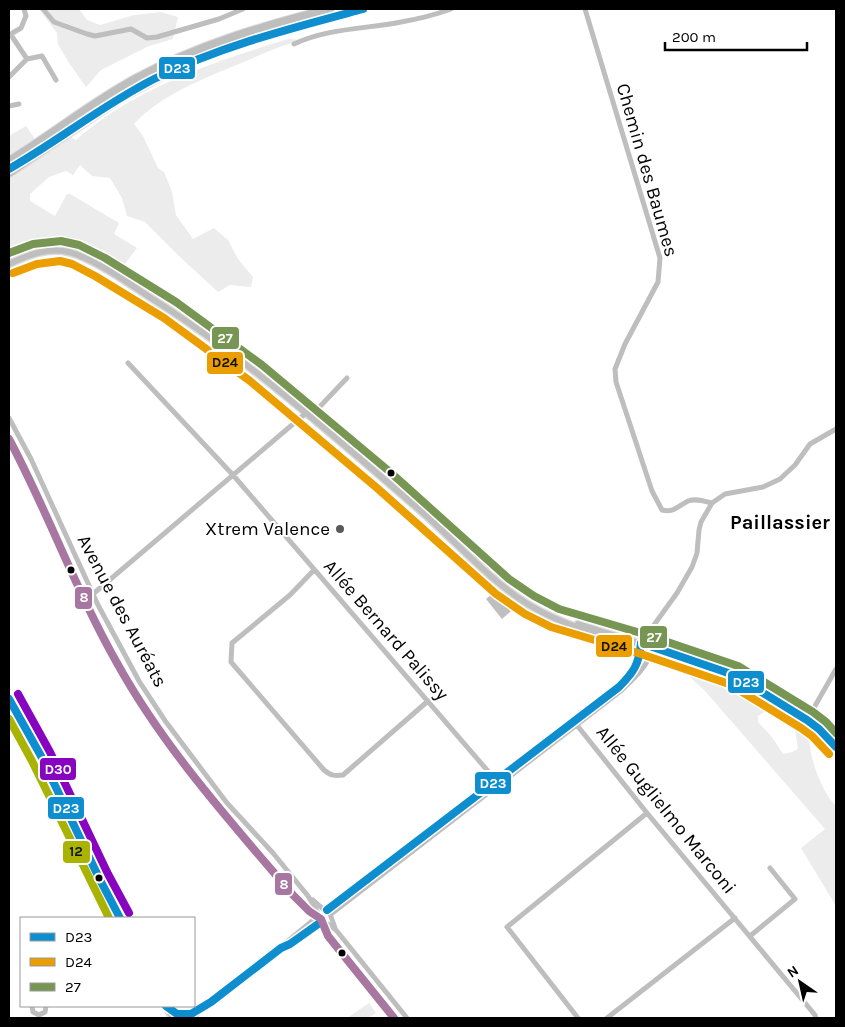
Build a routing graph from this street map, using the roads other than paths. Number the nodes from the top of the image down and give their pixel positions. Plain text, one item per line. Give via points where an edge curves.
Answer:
1 (24, 9) edge
2 (43, 9) edge
3 (243, 9) edge
4 (330, 9) edge
5 (363, 9) edge
6 (451, 9) edge
7 (585, 9) edge
8 (10, 35) edge
9 (294, 44) dead end
10 (26, 59) junction
11 (9, 77) edge
12 (56, 80) dead end
13 (19, 104) dead end
14 (9, 106) edge
15 (34, 156) junction
16 (9, 161) edge
17 (9, 169) edge
18 (9, 173) edge
19 (9, 264) edge
20 (128, 364) dead end
21 (347, 378) dead end
22 (308, 415) junction
23 (9, 418) edge
24 (836, 429) edge
25 (233, 476) junction
26 (712, 503) junction
27 (314, 570) junction
28 (93, 594) junction
29 (652, 628) junction
30 (641, 646) junction
31 (650, 649) junction
32 (836, 669) edge
33 (9, 698) edge
34 (428, 701) junction
35 (807, 720) junction
36 (575, 723) junction
37 (836, 747) edge
38 (498, 783) junction
39 (647, 813) junction
40 (770, 868) dead end
41 (308, 896) junction
42 (328, 913) junction
43 (119, 917) edge
44 (320, 918) junction
45 (735, 918) junction
46 (336, 930) junction
47 (750, 936) junction
48 (32, 1007) edge
49 (46, 1007) edge
50 (166, 1007) edge
51 (188, 1017) edge
52 (168, 1018) edge
53 (173, 1018) edge
54 (407, 1018) edge
55 (578, 1018) edge
56 (608, 1018) edge
57 (816, 1018) edge

1 - 8 street via 26,16 21,28
2 - 3 street via 54,22 87,34 95,36 131,29 147,38 157,38
4 - 16 highway via 235,35 168,62 116,91
5 - 15 highway via 246,41 174,69 121,98
6 - 9 street via 401,22 339,30
7 - 26 street, Chemin des Baumes via 660,258 658,282 618,360 616,382 659,507 671,511 697,499
8 - 10 street
10 - 11 street
10 - 12 street via 42,56
13 - 14 street
15 - 17 highway
15 - 18 highway
19 - 22 main road via 52,251 86,258 200,330
20 - 25 street, Allée Bernard Palissy
21 - 22 street
22 - 25 street
22 - 30 main road via 504,587 529,605 555,618
23 - 28 street, Avenue des Auréats
24 - 26 street via 810,444 780,479 763,487 726,494
25 - 27 street, Allée Bernard Palissy
25 - 28 street
26 - 29 street via 701,522 698,553 692,567
27 - 34 street, Allée Bernard Palissy
27 - 34 street via 290,596 232,643 231,662 324,770 330,775 343,775
28 - 41 street, Avenue des Auréats via 126,659 166,722 227,803
29 - 30 street
29 - 31 street
30 - 31 main road
30 - 36 street via 639,663 626,681
31 - 35 main road via 761,691
31 - 36 street via 644,664 622,690
32 - 35 street
33 - 43 main road
34 - 38 street, Allée Bernard Palissy
35 - 37 main road
36 - 38 street
36 - 39 street, Allée Guglielmo Marconi
38 - 42 street
39 - 45 street, Allée Guglielmo Marconi
39 - 55 street via 507,927
40 - 47 street via 795,898
41 - 42 street, Avenue des Auréats
41 - 44 street, Avenue des Auréats
42 - 44 street
42 - 44 street
42 - 46 street, Avenue des Auréats
44 - 46 street, Avenue des Auréats
44 - 51 street
45 - 47 street, Allée Guglielmo Marconi
45 - 56 street
46 - 54 street, Avenue des Auréats
47 - 57 street, Allée Guglielmo Marconi
48 - 49 street via 33,1012 39,1015 45,1012
50 - 51 street
50 - 52 main road
50 - 53 main road

